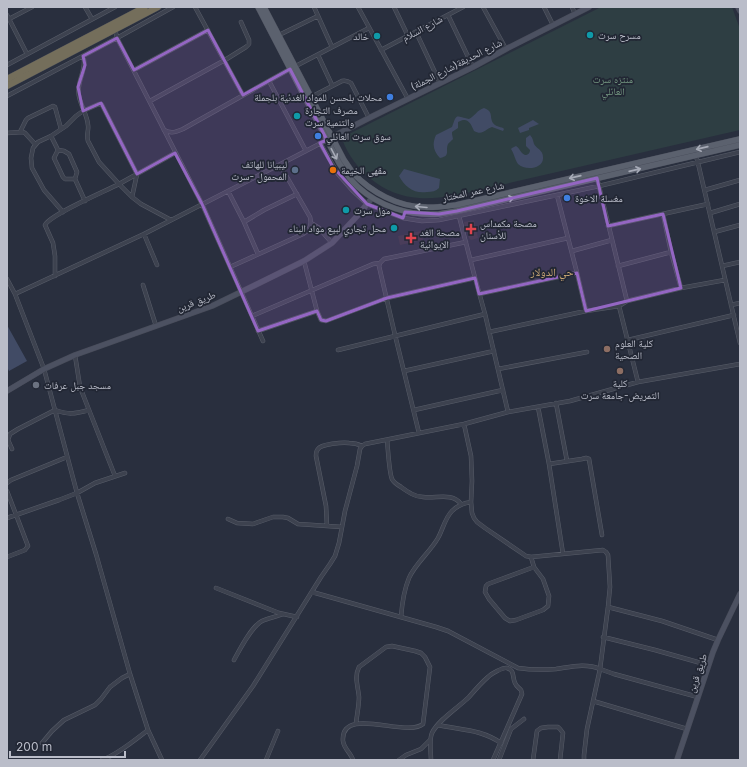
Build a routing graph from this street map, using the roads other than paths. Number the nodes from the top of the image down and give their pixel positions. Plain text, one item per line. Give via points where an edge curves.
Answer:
1 (32, 7) edge
2 (85, 7) edge
3 (115, 7) edge
4 (146, 7) edge
5 (158, 7) edge
6 (173, 7) edge
7 (196, 7) edge
8 (258, 7) edge
9 (264, 7) edge
10 (314, 7) edge
11 (358, 7) edge
12 (394, 7) edge
13 (463, 7) edge
14 (483, 7) edge
15 (544, 7) edge
16 (572, 7) edge
17 (589, 7) edge
18 (738, 7) edge
19 (740, 11) edge
20 (575, 14) junction
21 (448, 15) junction
22 (318, 16) junction
23 (8, 17) edge
24 (92, 19) junction
25 (241, 22) dead end
26 (553, 25) junction
27 (369, 28) junction
28 (115, 29) junction
29 (208, 30) junction
30 (416, 32) junction
31 (279, 35) junction
32 (408, 36) junction
33 (117, 38) junction
34 (332, 47) junction
35 (506, 49) junction
36 (381, 50) junction
37 (27, 54) junction
38 (318, 55) junction
39 (83, 56) junction
40 (225, 60) junction
41 (7, 65) edge
42 (293, 67) junction
43 (473, 67) junction
44 (134, 70) junction
45 (7, 79) edge
46 (269, 81) junction
47 (440, 83) junction
48 (332, 85) junction
49 (7, 86) edge
50 (308, 94) junction
51 (7, 96) edge
52 (243, 96) junction
53 (408, 99) junction
54 (150, 101) junction
55 (83, 111) junction
56 (369, 118) junction
57 (163, 128) junction
58 (61, 129) junction
59 (20, 132) junction
60 (7, 133) edge
61 (50, 136) junction
62 (329, 139) junction
63 (740, 139) edge
64 (320, 143) junction
65 (35, 144) junction
66 (740, 146) edge
67 (58, 150) junction
68 (306, 151) junction
69 (740, 152) edge
70 (175, 153) junction
71 (696, 156) junction
72 (698, 163) junction
73 (280, 165) junction
74 (342, 169) junction
75 (137, 174) junction
76 (338, 174) junction
77 (597, 178) junction
78 (75, 179) junction
79 (740, 180) edge
80 (119, 184) junction
81 (599, 186) junction
82 (705, 190) junction
83 (228, 191) junction
84 (297, 194) junction
85 (557, 195) junction
86 (132, 197) junction
87 (372, 198) junction
88 (85, 201) junction
89 (202, 204) junction
90 (367, 204) junction
91 (708, 204) junction
92 (740, 204) edge
93 (63, 212) junction
94 (405, 212) junction
95 (710, 213) junction
96 (663, 214) junction
97 (459, 216) junction
98 (403, 218) junction
99 (171, 220) junction
100 (244, 222) junction
101 (311, 223) junction
102 (740, 225) edge
103 (608, 226) junction
104 (714, 232) junction
105 (144, 234) junction
106 (568, 238) junction
107 (612, 240) junction
108 (466, 242) junction
109 (332, 243) junction
110 (572, 251) junction
111 (671, 252) junction
112 (258, 254) junction
113 (471, 260) junction
114 (304, 261) junction
115 (740, 262) edge
116 (380, 263) junction
117 (157, 265) dead end
118 (618, 266) junction
119 (722, 266) junction
120 (230, 267) junction
121 (577, 273) junction
122 (55, 276) junction
123 (475, 278) junction
124 (7, 279) edge
125 (726, 280) junction
126 (143, 286) dead end
127 (681, 288) junction
128 (312, 290) junction
129 (241, 292) junction
130 (15, 294) junction
131 (479, 294) junction
132 (387, 298) junction
133 (626, 301) junction
134 (740, 303) edge
135 (731, 305) junction
136 (619, 306) junction
137 (317, 311) junction
138 (586, 311) junction
139 (485, 314) junction
140 (734, 315) junction
141 (252, 316) junction
142 (156, 326) junction
143 (258, 331) junction
144 (489, 332) junction
145 (395, 335) junction
146 (628, 340) junction
147 (263, 341) dead end
148 (740, 342) edge
149 (338, 350) dead end
150 (494, 351) junction
151 (587, 352) dead end
152 (75, 355) junction
153 (740, 364) edge
154 (44, 368) junction
155 (498, 369) junction
156 (404, 371) junction
157 (638, 382) junction
158 (503, 390) junction
159 (7, 391) edge
160 (556, 403) junction
161 (538, 407) junction
162 (55, 410) junction
163 (88, 410) junction
164 (414, 410) junction
165 (508, 412) junction
166 (464, 424) junction
167 (419, 433) junction
168 (387, 440) junction
169 (362, 446) junction
170 (12, 449) dead end
171 (68, 457) junction
172 (567, 461) junction
173 (549, 464) junction
174 (125, 473) dead end
175 (115, 476) junction
176 (7, 483) edge
177 (7, 490) edge
178 (77, 493) junction
179 (471, 502) junction
180 (461, 504) junction
181 (16, 515) junction
182 (7, 518) edge
183 (228, 519) dead end
184 (327, 526) junction
185 (342, 527) junction
186 (602, 536) dead end
187 (564, 554) junction
188 (7, 557) edge
189 (531, 557) junction
190 (534, 567) junction
191 (216, 588) dead end
192 (312, 592) junction
193 (740, 594) edge
194 (608, 607) junction
195 (284, 614) junction
196 (297, 617) junction
197 (402, 617) junction
198 (603, 637) junction
199 (718, 640) junction
200 (234, 660) dead end
201 (708, 665) junction
202 (600, 669) junction
203 (130, 674) junction
204 (698, 697) junction
205 (593, 701) junction
206 (524, 718) dead end
207 (356, 723) junction
208 (438, 725) junction
209 (687, 729) junction
210 (148, 730) junction
211 (278, 731) dead end
212 (430, 740) junction
213 (42, 743) dead end
214 (500, 743) junction
215 (102, 760) edge
216 (162, 760) edge
217 (200, 760) edge
218 (266, 760) edge
219 (353, 760) edge
220 (399, 760) edge
221 (431, 760) edge
222 (493, 760) edge
223 (499, 760) edge
224 (532, 760) edge
225 (560, 760) edge
226 (584, 760) edge
227 (677, 760) edge

1 - 23 street
2 - 24 street
3 - 24 street
4 - 45 highway
5 - 28 highway
6 - 33 street
7 - 29 street
8 - 42 main road
9 - 31 main road
10 - 22 street
11 - 27 street
12 - 32 street
13 - 21 street, شارع السلام
14 - 35 street
15 - 26 street
16 - 20 street
17 - 20 street, شارع الحديقة(شارع الجملة)
18 - 19 street
20 - 26 street, شارع الحديقة(شارع الجملة)
21 - 30 street, شارع السلام
21 - 43 street
22 - 31 street
22 - 34 street
23 - 37 street
24 - 37 street
25 - 40 street via 249,44
26 - 35 street, شارع الحديقة(شارع الجملة)
27 - 34 street
27 - 36 street
28 - 33 street
28 - 49 highway
29 - 40 street
29 - 44 street
30 - 32 street, شارع السلام
30 - 47 street
31 - 42 main road
32 - 36 street, شارع السلام
33 - 39 street
33 - 44 street
34 - 38 street
35 - 43 street, شارع الحديقة(شارع الجملة)
36 - 53 street
37 - 41 street
38 - 42 street
38 - 48 street
39 - 51 street
39 - 55 street via 85,65 78,86
40 - 52 street
40 - 54 street
42 - 46 street
42 - 50 main road
43 - 47 street, شارع الحديقة(شارع الجملة)
44 - 54 street
46 - 52 street
46 - 68 street
47 - 53 street, شارع الحديقة(شارع الجملة)
48 - 50 street
48 - 56 street via 345,80 351,83
50 - 62 main road
52 - 57 street via 175,132 168,132
53 - 56 street, شارع الحديقة(شارع الجملة)
54 - 57 street
55 - 58 street
55 - 75 street via 102,105
55 - 80 street via 88,125 87,137 90,146 99,162
56 - 62 street, شارع الحديقة(شارع الجملة)
57 - 70 street
58 - 59 street via 54,106 28,118
58 - 61 street
59 - 60 street
59 - 65 street via 25,133
61 - 65 street
61 - 67 street
63 -> 62 main road, شارع عمر المختار via 456,204 423,208 391,200 362,182
62 - 64 street
62 -> 74 main road
64 - 68 street
64 - 76 street
65 - 93 street via 32,168 44,190
66 - 71 main road
67 - 78 street via 68,154 77,172
67 - 78 street via 54,158 63,177
68 - 73 street
69 - 72 street
70 - 75 street
70 - 89 street
71 - 72 street
77 -> 71 main road
72 - 81 street
72 - 82 street
73 - 83 street
73 - 84 street
74 - 76 main road
74 - 87 main road
75 - 80 street
75 - 86 street
76 - 90 street
77 - 81 street
94 -> 77 main road via 445,213
78 - 88 street
79 - 82 street
80 - 86 street
80 - 88 street
81 - 85 street
81 - 103 street
82 - 91 street
83 - 89 street
83 - 100 street
84 - 100 street
84 - 101 street via 308,212
85 - 97 street
85 - 106 street
86 - 99 street
87 - 90 street, طريق قرين
87 - 94 main road
88 - 93 street
89 - 99 street
89 - 120 street
90 - 98 street
90 - 109 street, طريق قرين
91 - 95 street
91 - 96 street
92 - 95 street
93 - 122 street via 47,221 45,225 53,243
94 - 98 main road
95 - 104 street
96 - 103 street
96 - 111 street
97 - 98 street via 422,221
97 - 108 street
99 - 105 street
100 - 112 street
101 - 109 street
101 - 112 street via 308,231
102 - 104 street
103 - 107 street
104 - 119 street
105 - 117 street
105 - 122 street
106 - 110 street
106 - 113 street
107 - 110 street
107 - 118 street
108 - 113 street
108 - 116 street via 384,259
109 - 114 street, طريق قرين
110 - 121 street
111 - 118 street
111 - 127 street
112 - 120 street
113 - 123 street
114 - 128 street
114 - 129 street, طريق قرين
115 - 119 street
116 - 128 street
116 - 132 street
118 - 133 street
119 - 125 street
120 - 129 street
121 - 131 street
121 - 138 street
122 - 130 street
123 - 131 street
123 - 132 street
124 - 130 street
125 - 127 street
125 - 135 street
126 - 142 street
127 - 133 street
128 - 137 street
128 - 141 street
129 - 141 street
129 - 142 street, طريق قرين via 212,306
130 - 154 street
131 - 139 street
132 - 137 street via 326,321 322,320
132 - 145 street
133 - 136 street
134 - 135 street
135 - 140 street
136 - 138 street
136 - 146 street
137 - 143 street
138 - 144 street
139 - 144 street
139 - 145 street
140 - 146 street
140 - 148 street
141 - 143 street
142 - 152 street, طريق قرين
143 - 147 street
144 - 150 street
145 - 149 street
145 - 156 street
146 - 157 street
150 - 155 street
150 - 156 street
151 - 155 street
152 - 154 street, طريق قرين
152 - 163 street via 80,386
153 - 157 street
154 - 159 street, طريق قرين
154 - 162 street
155 - 158 street
156 - 164 street
157 - 160 street
158 - 164 street
158 - 165 street
160 - 161 street
160 - 172 street
161 - 165 street
161 - 173 street
162 - 163 street via 73,414
162 - 170 street via 10,434 8,440
162 - 171 street
163 - 175 street
164 - 167 street
165 - 166 street
166 - 167 street
166 - 179 street via 471,456
167 - 168 street
168 - 169 street
168 - 180 street via 391,476 395,483 415,496 452,498
169 - 184 street via 348,442 327,445 317,451
169 - 185 street
171 - 176 street
171 - 178 street
172 - 173 street
172 - 186 street via 590,459
173 - 187 street
174 - 175 street
175 - 178 street
177 - 181 street
178 - 181 street
178 - 203 street
179 - 180 street
179 - 189 street via 472,513 477,522
180 - 197 street via 452,510 437,538 410,576 403,598
181 - 182 street
181 - 188 street via 28,546 25,550
183 - 184 street via 236,523 253,524 273,517 283,517 298,524
184 - 185 street
185 - 192 street via 335,556
187 - 189 street
187 - 194 street via 603,550 606,552 609,558
189 - 190 street
190 - 190 street via 546,587 549,596 548,606 537,613 516,620 504,618 485,592 486,586
191 - 195 street
192 - 196 street
192 - 197 street
193 - 199 street, طريق قرين
194 - 198 street
194 - 199 street via 662,621
195 - 196 street
195 - 200 street via 263,620 257,625
196 - 217 street via 253,686
197 - 202 street via 448,631 518,668 530,670 590,666
198 - 201 street
198 - 202 street
199 - 201 street, طريق قرين
201 - 204 street, طريق قرين
202 - 204 street
202 - 205 street
203 - 210 street
203 - 213 street via 110,687 95,705 64,720
204 - 209 street, طريق قرين
205 - 209 street
205 - 226 street
206 - 223 street via 511,729
207 - 207 street via 359,700 356,677 359,667 386,647 421,652 430,667 423,724 415,728
207 - 219 street via 346,729 343,741
208 - 212 street via 432,731
208 - 214 street via 484,733
208 - 214 street via 488,676 506,668 513,674 515,684 522,694
209 - 227 street, طريق قرين
210 - 215 street
210 - 216 street
211 - 218 street
212 - 220 street via 421,749
212 - 221 street
214 - 222 street
224 - 225 street via 537,732 541,728 558,727 563,733

